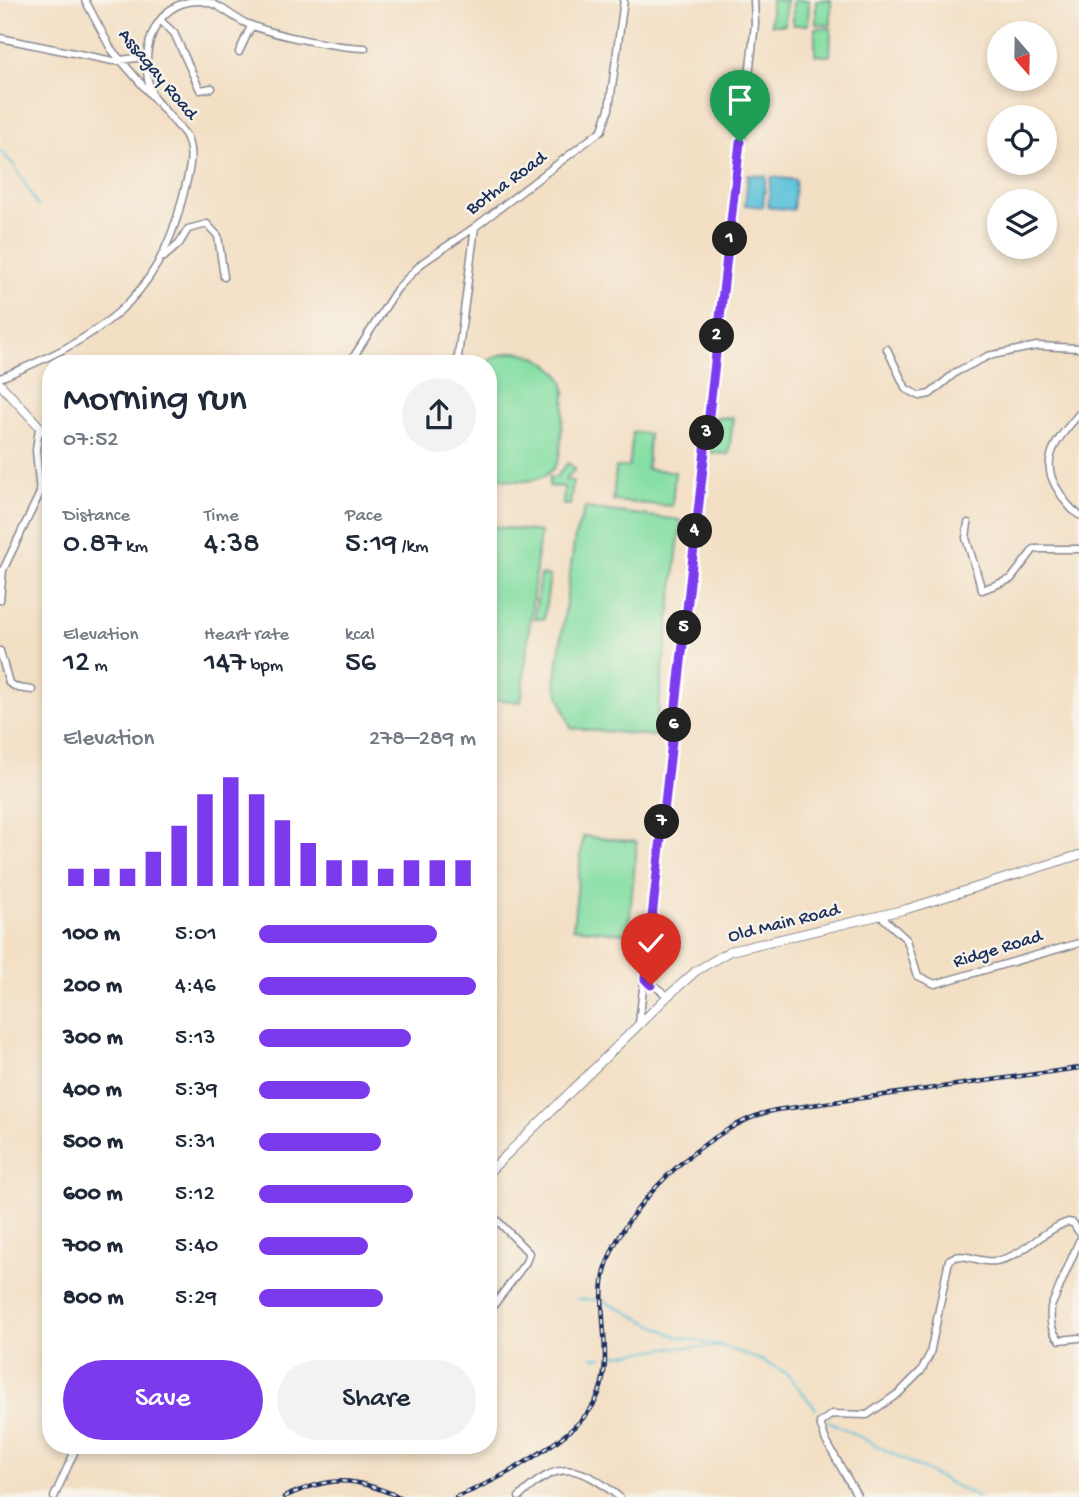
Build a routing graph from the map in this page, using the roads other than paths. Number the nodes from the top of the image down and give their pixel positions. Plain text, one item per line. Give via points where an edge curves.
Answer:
1 (85, 0) edge
2 (624, 0) edge
3 (754, 0) edge
4 (160, 20) junction
5 (251, 26) junction
6 (0, 38) edge
7 (365, 48) dead end
8 (239, 52) dead end
9 (144, 57) junction
10 (121, 62) junction
11 (212, 88) dead end
12 (153, 99) junction
13 (475, 227) junction
14 (162, 258) junction
15 (224, 276) dead end
16 (1079, 348) edge
17 (887, 349) dead end
18 (53, 355) edge
19 (355, 355) edge
20 (458, 355) edge
21 (42, 360) edge
22 (0, 378) edge
23 (0, 384) edge
24 (1079, 414) edge
25 (39, 429) junction
26 (42, 432) edge
27 (1079, 515) edge
28 (968, 523) dead end
29 (1079, 549) edge
30 (0, 600) edge
31 (0, 651) edge
32 (32, 690) dead end
33 (1079, 855) edge
34 (881, 916) junction
35 (1079, 943) edge
36 (645, 979) junction
37 (668, 996) junction
38 (639, 1023) junction
39 (497, 1164) edge
40 (497, 1220) edge
41 (1079, 1232) edge
42 (1079, 1241) edge
43 (497, 1301) edge
44 (1079, 1338) edge
45 (73, 1454) edge
46 (54, 1497) edge
47 (519, 1497) edge
48 (619, 1497) edge
49 (858, 1497) edge

1 - 10 street, Assagay Road
2 - 13 street, Botha Road via 602,130
3 - 36 street via 755,24
4 - 5 street via 178,5 199,0 218,5
4 - 9 street
4 - 11 street via 174,33 200,90
5 - 7 street
5 - 8 street
6 - 10 street
9 - 10 street
9 - 12 street
10 - 12 street, Assagay Road
12 - 14 street, Assagay Road via 185,134 191,157 181,205
13 - 19 street, Botha Road via 447,243 402,282
13 - 20 street
14 - 15 street via 188,229 207,224 218,236
14 - 18 street, Assagay Road via 133,298 101,328
16 - 17 street via 1037,346 988,356 920,396 906,389
21 - 22 street, Assagay Road
23 - 25 main road
24 - 27 street via 1054,446 1048,463 1055,486
25 - 26 main road
25 - 30 street via 40,493 4,570
28 - 29 street via 966,538 982,590 1011,579 1034,549
31 - 32 street via 9,683
33 - 34 main road, Old Main Road
34 - 35 street, Ridge Road via 906,940 918,976 935,984
34 - 37 main road, Old Main Road via 730,951 696,971
36 - 37 street
36 - 38 street
37 - 38 main road, Old Main Road
38 - 39 main road, Old Main Road
40 - 43 street via 529,1253
41 - 49 street via 1068,1222 996,1261 958,1256 948,1260 930,1354 921,1371 867,1415 832,1414 820,1423
42 - 44 street via 1050,1318 1060,1340
45 - 46 street
47 - 48 street via 550,1473 568,1469 598,1480

